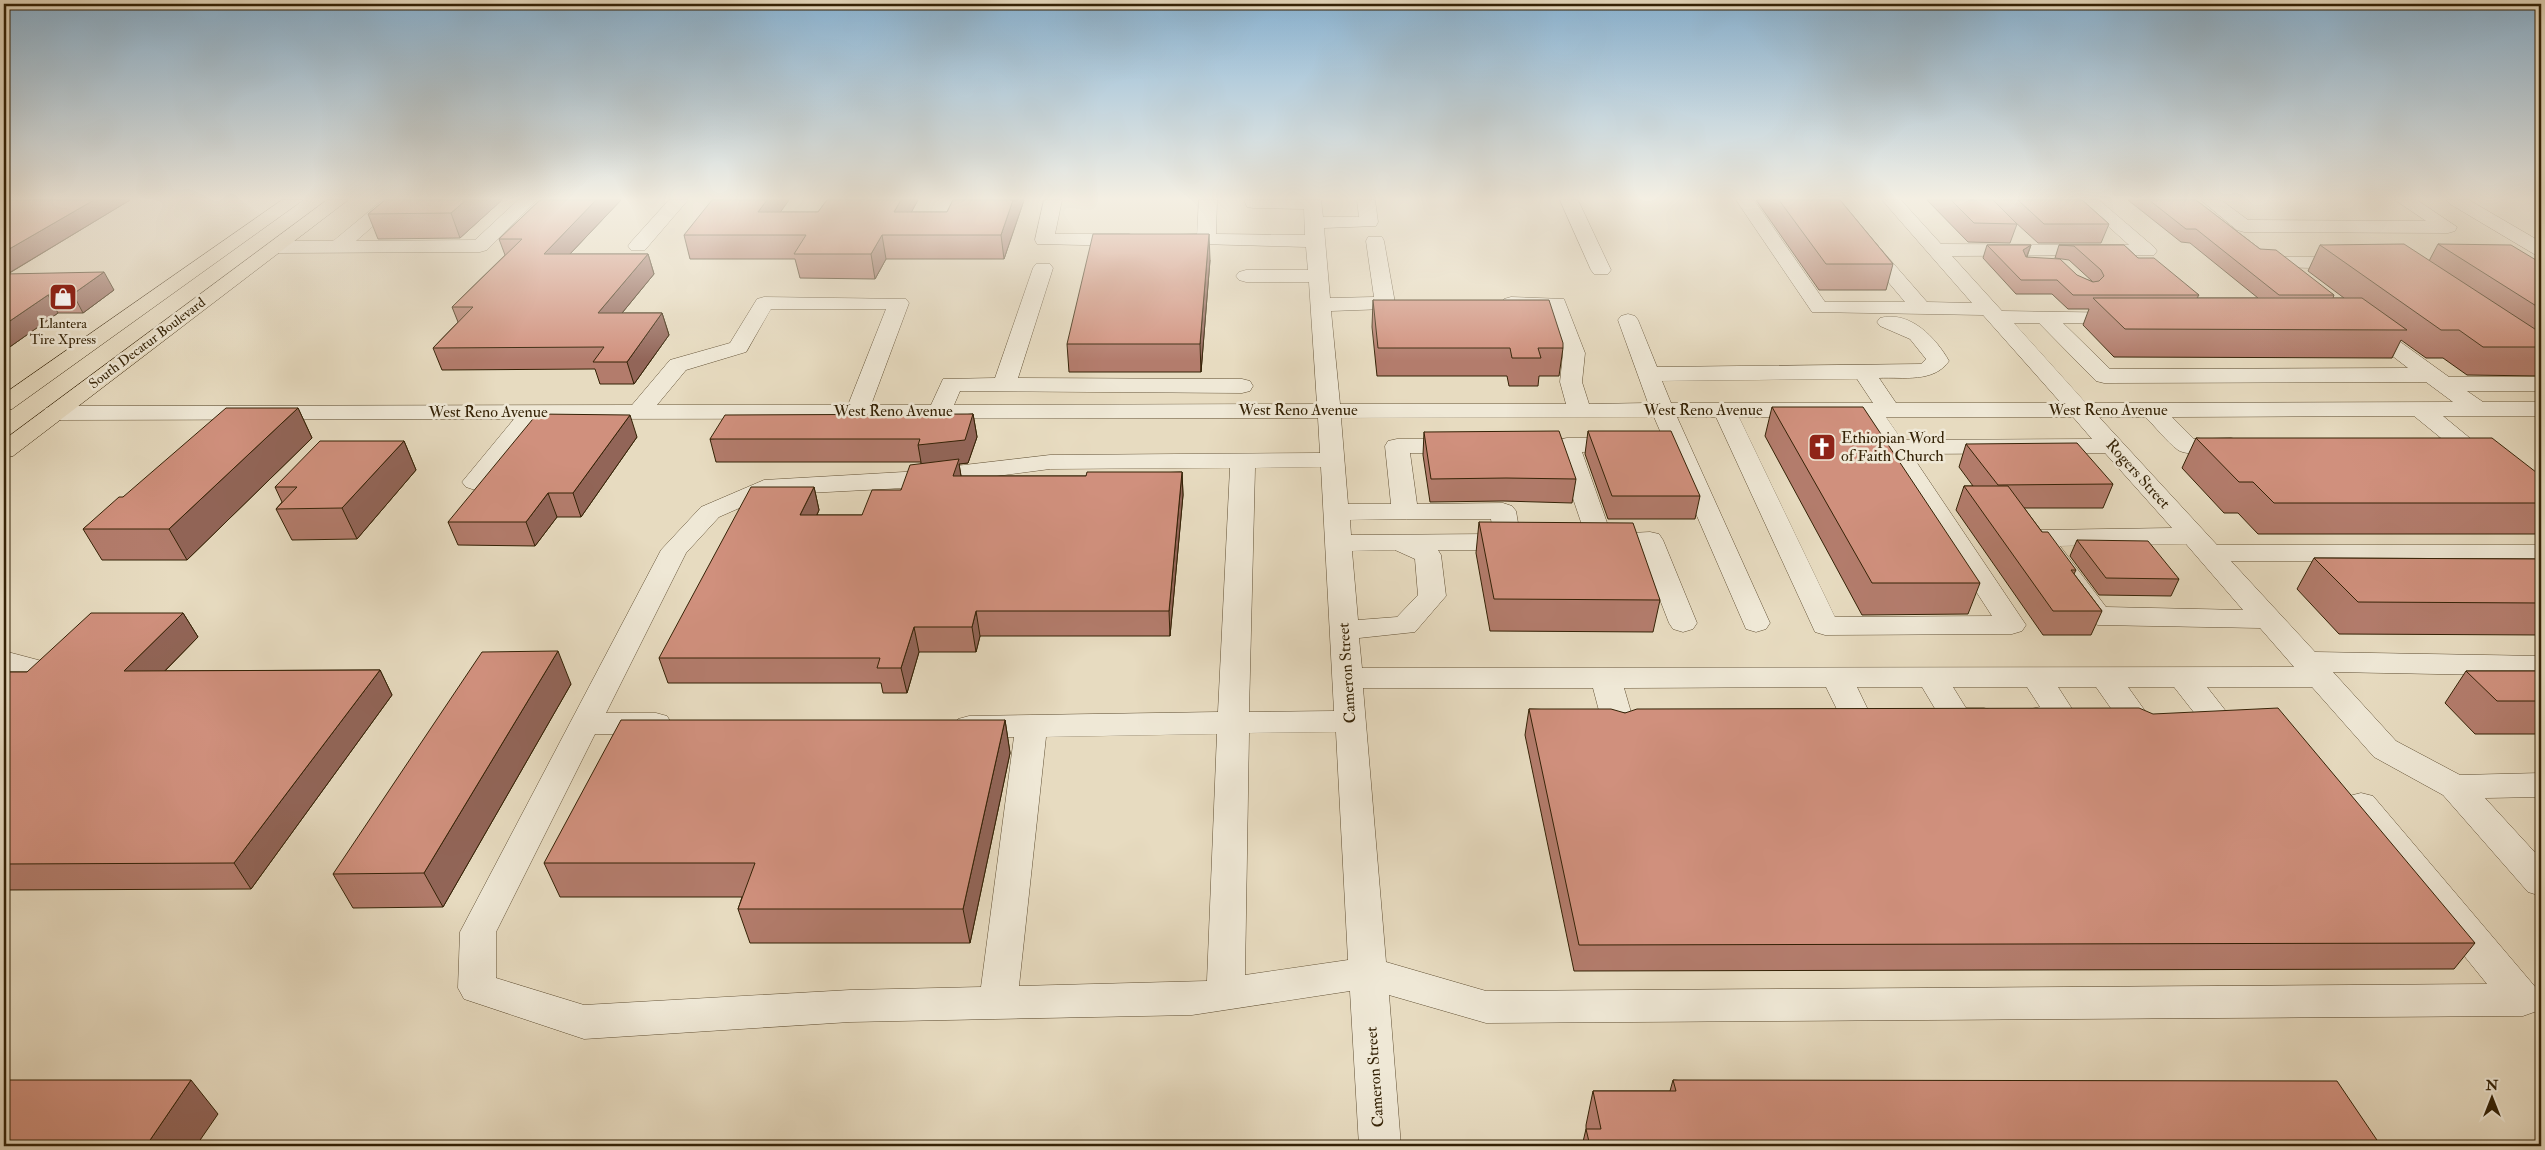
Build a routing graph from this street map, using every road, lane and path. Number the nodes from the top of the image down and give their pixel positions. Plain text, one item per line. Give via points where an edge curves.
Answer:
1 (218, 254) edge
2 (267, 254) edge
3 (1315, 254) edge
4 (1379, 254) edge
5 (1594, 254) edge
6 (1782, 254) edge
7 (1874, 254) edge
8 (1939, 254) edge
9 (2035, 254) edge
10 (2366, 262) edge
11 (1997, 265) edge
12 (2046, 265) junction
13 (1043, 268) dead end
14 (1601, 270) dead end
15 (2067, 271) edge
16 (1246, 276) dead end
17 (1317, 276) junction
18 (2306, 281) edge
19 (1489, 303) edge
20 (1320, 305) junction
21 (1921, 308) junction
22 (1993, 313) junction
23 (2045, 317) junction
24 (2144, 317) edge
25 (2354, 317) edge
26 (1628, 320) dead end
27 (1886, 322) dead end
28 (103, 334) junction
29 (1864, 372) junction
30 (1648, 374) junction
31 (2437, 380) junction
32 (2541, 384) edge
33 (1004, 385) junction
34 (1202, 386) junction
35 (1242, 386) dead end
36 (4, 404) edge
37 (2419, 409) junction
38 (2477, 409) junction
39 (2541, 409) edge
40 (1329, 410) junction
41 (1580, 410) junction
42 (1662, 410) junction
43 (1724, 410) junction
44 (1879, 410) junction
45 (2080, 410) junction
46 (2152, 410) junction
47 (857, 411) junction
48 (940, 411) junction
49 (1199, 411) junction
50 (532, 412) junction
51 (639, 412) junction
52 (54, 413) junction
53 (1677, 445) junction
54 (2257, 445) edge
55 (2415, 445) edge
56 (1482, 446) edge
57 (2112, 446) junction
58 (1895, 447) junction
59 (4, 450) edge
60 (1332, 460) junction
61 (1243, 461) junction
62 (475, 482) dead end
63 (1406, 512) junction
64 (1337, 528) junction
65 (1399, 542) junction
66 (1508, 542) junction
67 (1536, 542) edge
68 (1564, 542) edge
69 (1601, 542) junction
70 (2201, 545) junction
71 (2541, 553) edge
72 (2268, 619) junction
73 (1683, 623) dead end
74 (1756, 623) dead end
75 (1344, 630) junction
76 (4, 661) edge
77 (2541, 666) edge
78 (2314, 669) junction
79 (46, 672) edge
80 (1930, 677) junction
81 (2036, 677) junction
82 (2104, 677) junction
83 (2182, 677) junction
84 (1347, 678) junction
85 (1606, 678) junction
86 (1837, 678) junction
87 (1856, 718) edge
88 (1350, 721) junction
89 (585, 723) junction
90 (1233, 723) junction
91 (684, 724) edge
92 (1619, 726) edge
93 (942, 727) edge
94 (1031, 728) junction
95 (2541, 786) edge
96 (2455, 787) junction
97 (2361, 805) edge
98 (2541, 882) edge
99 (1368, 973) junction
100 (1226, 994) junction
101 (998, 1003) junction
102 (1380, 1146) edge

1 - 28 main road, South Decatur Boulevard
2 - 52 main road, South Decatur Boulevard
3 - 17 street, Cameron Street
4 - 20 street via 1394,303
5 - 14 street
6 - 21 street via 1819,308
7 - 21 street
8 - 22 street, Rogers Street
9 - 12 street
10 - 18 street via 2282,263
11 - 12 street
12 - 15 street via 2061,265
13 - 33 street
16 - 17 street
17 - 20 street, Cameron Street
19 - 41 street via 1557,304 1574,353 1571,382
20 - 40 street, Cameron Street
21 - 22 street
22 - 23 street
22 - 45 street, Rogers Street
23 - 24 street
23 - 31 street via 2104,376
25 - 31 street
26 - 30 street
27 - 29 street via 1907,328 1928,342 1938,361 1926,370
28 - 36 main road, South Decatur Boulevard
28 - 52 main road via 110,347 44,401 43,407
29 - 30 street
29 - 44 street
30 - 42 street
31 - 32 street
31 - 38 street
33 - 34 street
33 - 48 street via 951,384
34 - 35 street
34 - 49 street
37 - 38 street, West Reno Avenue
37 - 46 street, West Reno Avenue
37 - 55 street via 2472,450
38 - 39 street, West Reno Avenue
40 - 41 street, West Reno Avenue
40 - 49 street, West Reno Avenue
40 - 60 street, Cameron Street
41 - 42 street, West Reno Avenue
42 - 43 street, West Reno Avenue
42 - 53 street
43 - 44 street, West Reno Avenue
43 - 58 street via 1825,626 2012,624
44 - 45 street, West Reno Avenue
44 - 58 street
45 - 46 street, West Reno Avenue
45 - 57 street, Rogers Street
46 - 54 street via 2188,446
47 - 48 street, West Reno Avenue
47 - 51 street, West Reno Avenue
47 - 51 street via 898,303 764,302 738,347 678,364
48 - 49 street, West Reno Avenue
50 - 51 street, West Reno Avenue
50 - 52 street, West Reno Avenue
50 - 62 street
52 - 59 main road, South Decatur Boulevard
53 - 69 street via 1557,445
53 - 74 street
56 - 63 street via 1397,446
57 - 58 street
57 - 70 street, Rogers Street
60 - 61 street
60 - 64 street, Cameron Street
61 - 89 street via 1050,462 904,480 764,488 710,512 674,550
61 - 90 street
63 - 64 street
63 - 66 street via 1503,511
64 - 65 street
64 - 75 street, Cameron Street
65 - 66 street
65 - 75 street via 1428,556 1432,596 1405,626
66 - 67 street
68 - 69 street
69 - 73 street via 1650,540
70 - 71 street
70 - 72 street, Rogers Street
70 - 72 street via 2041,538 2098,616
72 - 78 street, Rogers Street
75 - 84 street, Cameron Street
76 - 79 street
77 - 78 street
78 - 83 street
78 - 96 street, Rogers Street via 2385,748
80 - 81 street
80 - 81 street via 1958,719 2062,718
80 - 86 street
81 - 82 street
82 - 83 street
82 - 83 street via 2140,726 2220,724
84 - 85 street
84 - 88 street, Cameron Street
85 - 86 street
85 - 92 street
86 - 87 street
88 - 90 street
88 - 99 street, Cameron Street
89 - 91 street
89 - 101 street via 478,932 477,988 584,1022 850,1006
90 - 94 street
90 - 100 street
93 - 94 street
94 - 101 street
95 - 96 street
96 - 98 street
97 - 99 street via 2523,1000 1486,1007
99 - 100 street
99 - 102 street, Cameron Street
100 - 101 street via 1192,998

